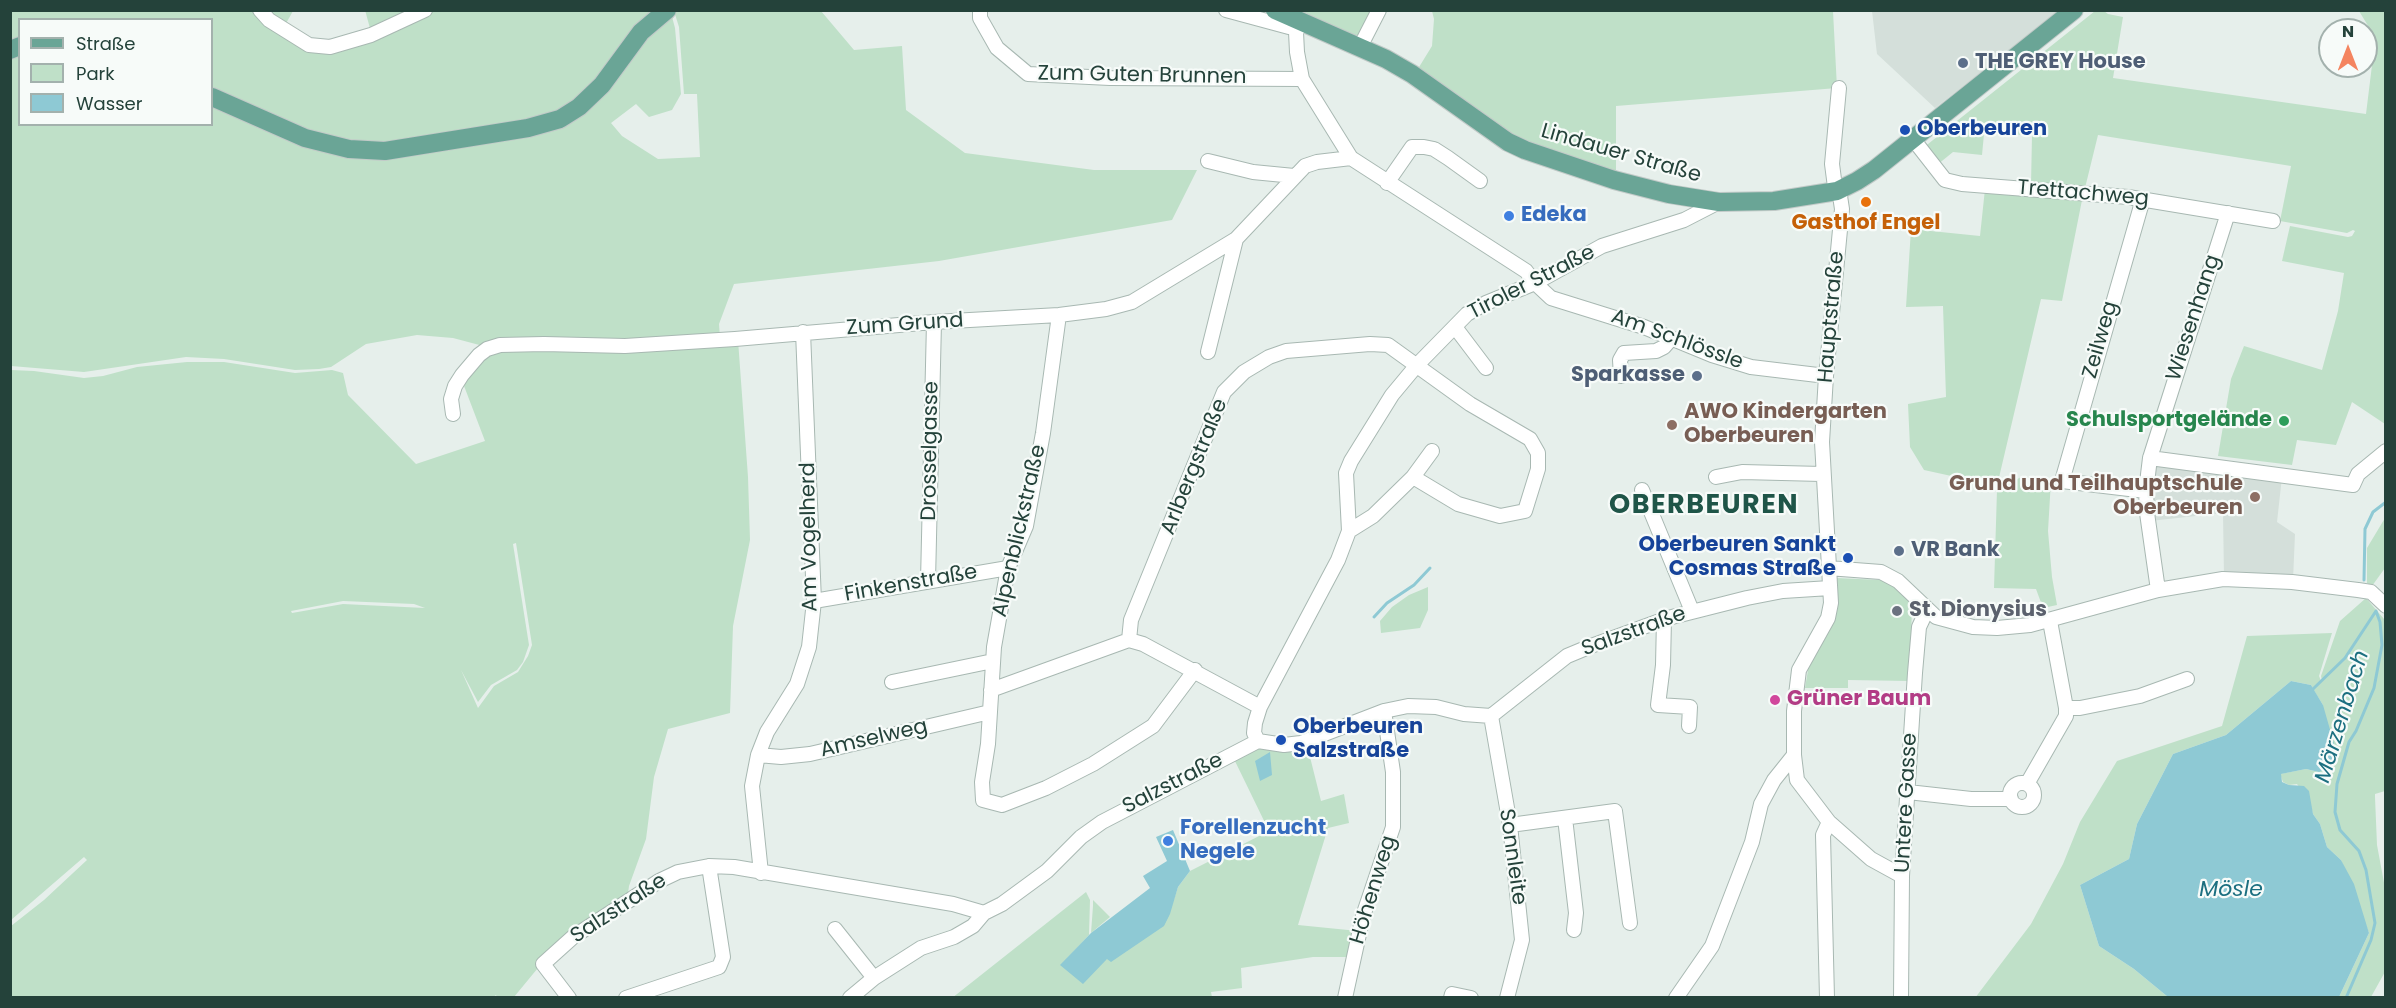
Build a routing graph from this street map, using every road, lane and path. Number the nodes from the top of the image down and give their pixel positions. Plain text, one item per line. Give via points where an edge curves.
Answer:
1 (260, 10) edge
2 (425, 10) edge
3 (667, 10) edge
4 (980, 10) edge
5 (1226, 10) edge
6 (1275, 10) edge
7 (1379, 10) edge
8 (2074, 10) edge
9 (1301, 23) junction
10 (1360, 47) junction
11 (1302, 79) junction
12 (1839, 88) dead end
13 (213, 97) edge
14 (1913, 139) junction
15 (1351, 158) junction
16 (1208, 161) dead end
17 (1294, 176) junction
18 (1480, 181) dead end
19 (1387, 183) junction
20 (1838, 191) junction
21 (2143, 200) junction
22 (1719, 202) junction
23 (2228, 213) junction
24 (2273, 221) dead end
25 (1236, 239) junction
26 (1535, 283) junction
27 (1059, 315) junction
28 (934, 322) junction
29 (1455, 327) junction
30 (803, 332) junction
31 (1671, 339) junction
32 (1208, 352) dead end
33 (1417, 365) junction
34 (1486, 369) dead end
35 (1621, 376) dead end
36 (1826, 376) junction
37 (453, 414) dead end
38 (1432, 451) dead end
39 (2385, 451) edge
40 (2150, 458) junction
41 (1822, 474) junction
42 (1413, 477) junction
43 (1716, 477) dead end
44 (1642, 490) dead end
45 (2146, 491) junction
46 (1349, 531) junction
47 (1008, 568) junction
48 (1828, 568) junction
49 (928, 581) junction
50 (1830, 588) junction
51 (2158, 590) junction
52 (814, 602) junction
53 (2385, 606) edge
54 (1927, 610) junction
55 (1692, 611) junction
56 (1664, 619) junction
57 (2050, 621) junction
58 (1129, 640) junction
59 (993, 661) junction
60 (1195, 670) junction
61 (2187, 679) dead end
62 (892, 682) dead end
63 (991, 690) junction
64 (1260, 707) junction
65 (2066, 708) junction
66 (1384, 711) junction
67 (990, 712) junction
68 (1491, 716) junction
69 (1689, 726) dead end
70 (1258, 741) junction
71 (758, 755) junction
72 (1794, 755) junction
73 (1908, 792) junction
74 (1565, 818) junction
75 (1829, 822) junction
76 (1510, 825) junction
77 (709, 866) junction
78 (761, 873) junction
79 (1902, 876) junction
80 (984, 913) junction
81 (1630, 923) dead end
82 (836, 929) dead end
83 (1574, 930) dead end
84 (874, 978) junction
85 (569, 998) edge
86 (626, 998) edge
87 (850, 998) edge
88 (1345, 998) edge
89 (1451, 998) edge
90 (1471, 998) edge
91 (1507, 998) edge
92 (1676, 998) edge
93 (1827, 998) edge
94 (1901, 998) edge

1 - 2 street via 268,20 309,45 330,47 371,35
3 - 13 main road via 641,32 602,85 579,107 560,119 519,130 385,151 349,148 305,138
4 - 11 street, Zum Guten Brunnen via 980,18 997,48 1028,74
5 - 9 street via 1289,27
6 - 9 main road, Lindauer Straße
7 - 10 street
8 - 14 main road, Lindauer Straße
9 - 10 main road, Lindauer Straße
9 - 11 street via 1296,32
10 - 22 main road, Lindauer Straße via 1412,74 1525,150 1614,180
11 - 15 street
12 - 20 street, Hauptstraße via 1832,164
14 - 20 main road, Lindauer Straße via 1874,170
14 - 21 street, Trettachweg via 1945,180
15 - 17 street, Zum Grund via 1317,162
15 - 19 street, Am Schlössle
16 - 17 street via 1253,172
17 - 25 street, Zum Grund
18 - 19 street via 1441,154 1412,147
19 - 26 street, Am Schlössle via 1526,271
20 - 22 main road, Lindauer Straße via 1774,201
20 - 36 street, Hauptstraße via 1842,209
21 - 23 street, Trettachweg
21 - 45 street, Zeilweg via 2062,481
22 - 26 street, Tiroler Straße via 1684,220 1602,246
23 - 24 street, Trettachweg
23 - 40 street, Wiesenhang
25 - 27 street, Zum Grund via 1132,302
25 - 32 street
26 - 29 street, Tiroler Straße via 1486,303
26 - 31 street, Am Schlössle via 1551,298
27 - 28 street, Zum Grund
27 - 47 street, Alpenblickstraße via 1026,526
28 - 30 street, Zum Grund
28 - 49 street, Drosselgasse
29 - 33 street, Tiroler Straße
29 - 34 street
30 - 37 street, Zum Grund via 625,346 500,345 478,355 462,375 451,399
30 - 52 street, Am Vogelherd
31 - 35 street via 1656,351 1624,353 1620,360
31 - 36 street, Am Schlössle via 1751,367
33 - 42 street, Arlbergstraße via 1470,404 1530,440 1538,453 1538,469 1525,511 1500,516 1458,504
33 - 46 street, Tiroler Straße via 1392,394 1346,473
33 - 58 street, Arlbergstraße via 1388,345 1370,344 1286,351 1244,372 1224,392 1131,620
36 - 41 street, Hauptstraße
38 - 42 street
39 - 40 street via 2358,474 2353,485
40 - 45 street, Wiesenhang
41 - 43 street via 1742,472
41 - 48 street, Hauptstraße
42 - 46 street via 1372,516
44 - 55 street
45 - 51 street, Wiesenhang
46 - 64 street, Tiroler Straße via 1338,560
47 - 49 street, Finkenstraße
47 - 59 street, Alpenblickstraße
48 - 50 street, Hauptstraße
48 - 54 street via 1881,572 1898,581
49 - 52 street, Finkenstraße
50 - 55 street, Salzstraße via 1773,593
50 - 72 street, Hauptstraße via 1828,618 1799,670
51 - 53 street via 2223,579 2292,582 2371,592
51 - 57 street
52 - 71 street, Am Vogelherd via 809,647 796,684
54 - 57 street via 1936,617 1973,627
54 - 73 street, Untere Gasse via 1919,627
55 - 56 street, Salzstraße
56 - 68 street, Salzstraße via 1567,656
56 - 69 street via 1658,705 1690,708
57 - 65 street
58 - 60 street
58 - 63 street
59 - 62 street
59 - 63 street, Alpenblickstraße
60 - 64 street
60 - 67 street, Alpenblickstraße via 1153,726 1093,764 1002,805 983,800
61 - 65 street via 2140,696
63 - 67 street, Alpenblickstraße
64 - 70 street, Tiroler Straße via 1254,733
65 - 73 street via 2066,716 2027,784 2033,792 2030,803 2019,806 2011,799
66 - 68 street via 1436,706
66 - 70 street via 1301,743
66 - 88 street, Höhenweg via 1393,772 1393,827 1364,916
67 - 71 street, Amselweg via 810,754
68 - 76 street, Sonnleite
70 - 80 street, Salzstraße via 1102,822 1047,871
71 - 78 street, Am Vogelherd via 752,786
72 - 75 street, Hauptstraße via 1797,780
72 - 92 street via 1761,804 1752,842 1712,946
73 - 79 street, Untere Gasse
74 - 76 street
74 - 81 street via 1615,811
74 - 83 street via 1576,913
75 - 79 street, Hauptstraße via 1870,859
75 - 93 street via 1823,835
76 - 91 street, Sonnleite via 1522,940
77 - 78 street, Salzstraße
77 - 85 street, Salzstraße via 678,872 659,881 573,937 543,964
77 - 86 street via 723,957 719,967
78 - 80 street, Salzstraße via 953,904
79 - 94 street, Untere Gasse
80 - 84 street via 973,926 921,948
82 - 84 street
84 - 87 street
89 - 90 street via 1452,994

